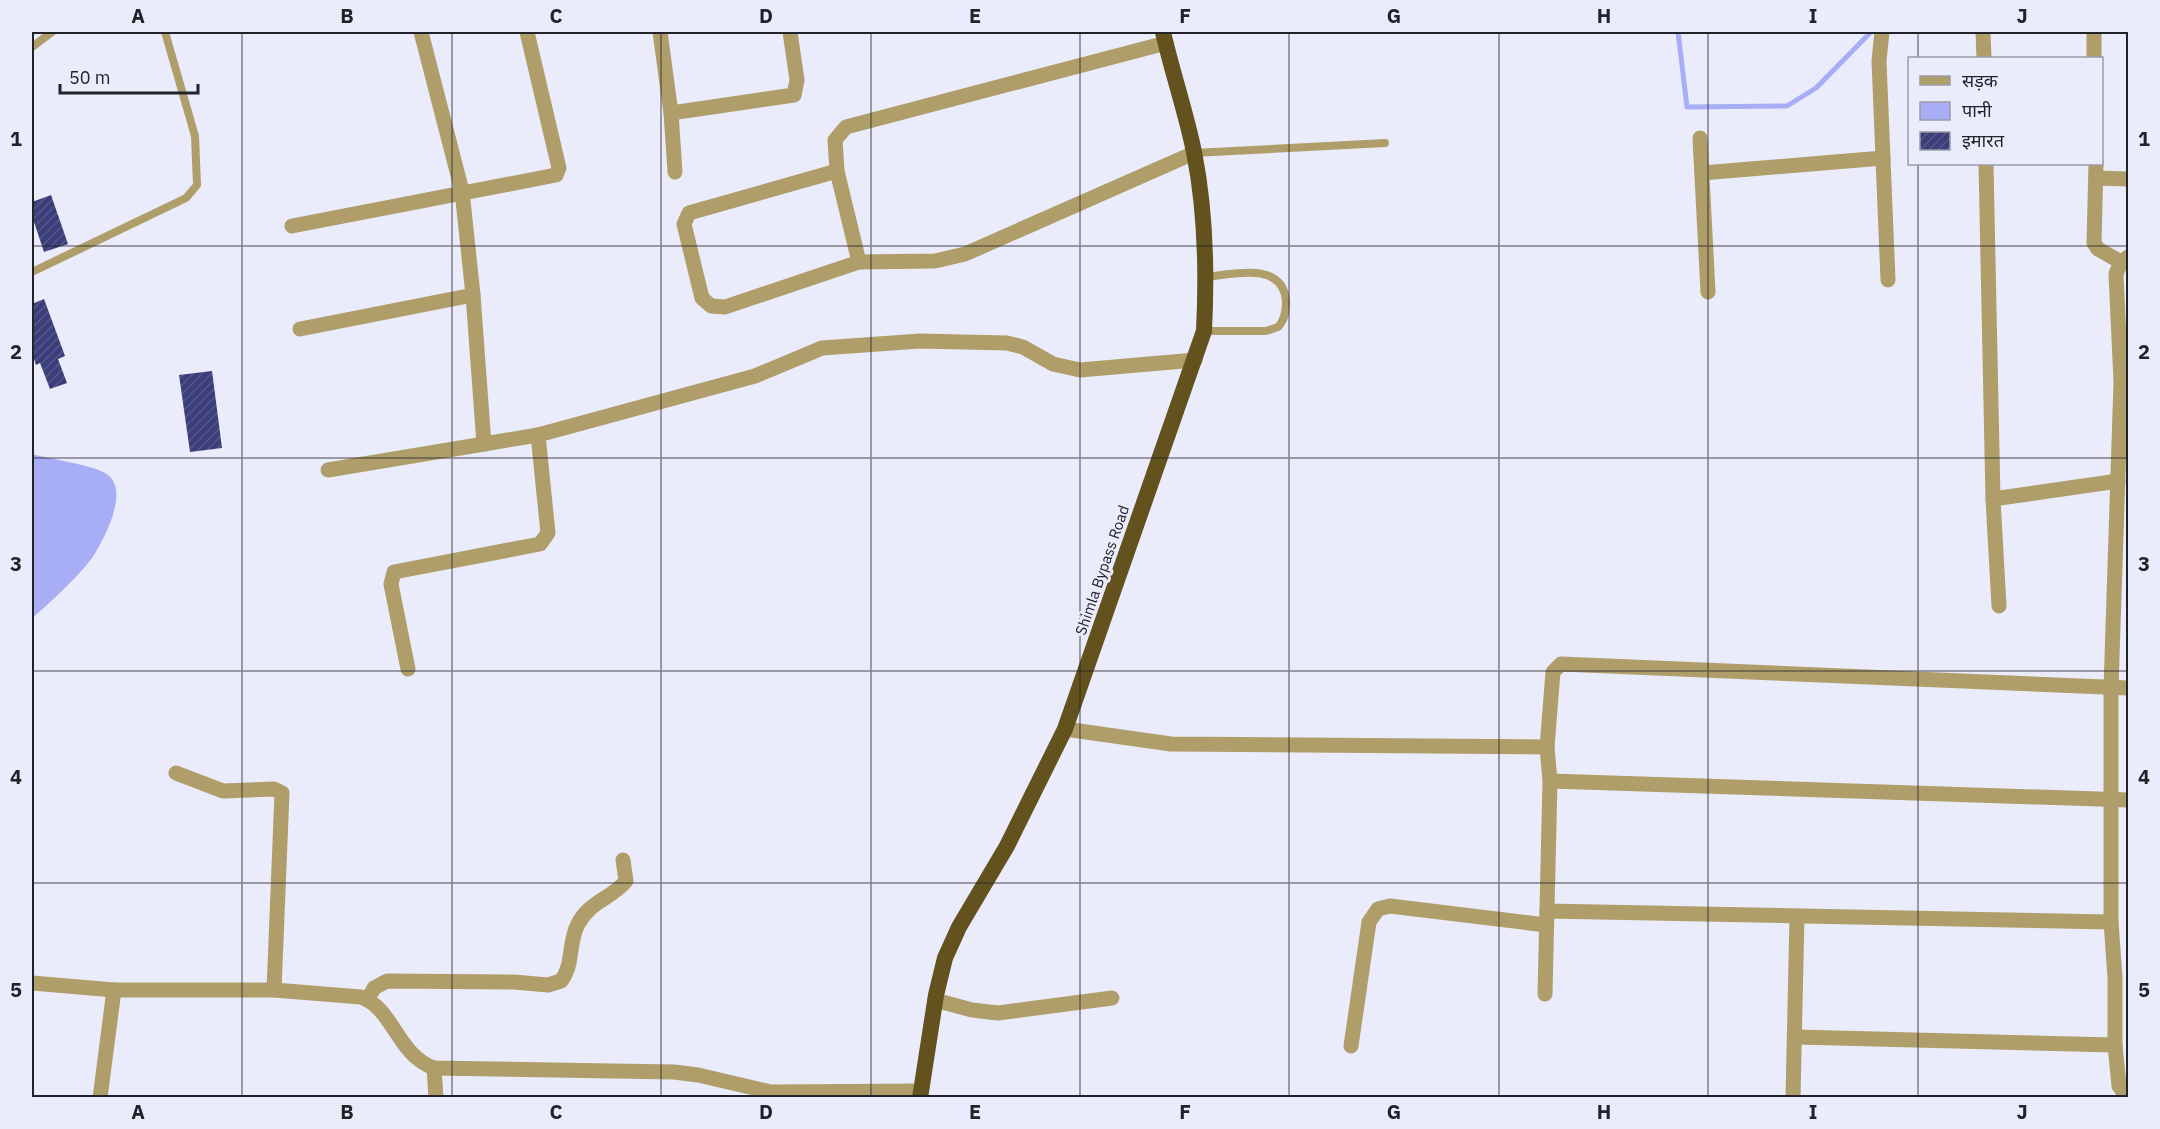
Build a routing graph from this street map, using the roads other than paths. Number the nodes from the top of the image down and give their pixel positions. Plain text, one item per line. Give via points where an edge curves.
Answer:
1 (52, 32) edge
2 (165, 32) edge
3 (421, 32) edge
4 (527, 32) edge
5 (660, 32) edge
6 (790, 32) edge
7 (1882, 32) edge
8 (1983, 32) edge
9 (2094, 32) edge
10 (1164, 37) edge
11 (32, 47) edge
12 (1984, 57) edge
13 (2094, 57) edge
14 (671, 113) junction
15 (1700, 138) dead end
16 (1385, 143) dead end
17 (1194, 153) junction
18 (1883, 158) junction
19 (1986, 165) edge
20 (837, 171) junction
21 (2096, 171) edge
22 (675, 172) dead end
23 (1702, 173) junction
24 (2128, 178) edge
25 (462, 191) junction
26 (292, 226) dead end
27 (2125, 260) edge
28 (859, 262) junction
29 (32, 272) edge
30 (1207, 277) junction
31 (1888, 280) dead end
32 (1708, 292) dead end
33 (473, 295) junction
34 (300, 329) dead end
35 (1204, 331) junction
36 (1195, 360) junction
37 (2125, 382) edge
38 (538, 435) junction
39 (484, 444) junction
40 (328, 470) dead end
41 (2118, 481) junction
42 (1993, 499) junction
43 (2123, 503) edge
44 (1999, 606) dead end
45 (408, 669) dead end
46 (2111, 688) junction
47 (2128, 688) edge
48 (1065, 729) junction
49 (1547, 747) junction
50 (176, 773) dead end
51 (1550, 781) junction
52 (2110, 800) junction
53 (2128, 800) edge
54 (623, 860) dead end
55 (1797, 916) junction
56 (1546, 918) junction
57 (2111, 922) junction
58 (2122, 977) edge
59 (32, 983) edge
60 (114, 990) junction
61 (274, 990) junction
62 (1545, 994) dead end
63 (1112, 998) dead end
64 (368, 999) junction
65 (935, 1000) junction
66 (1796, 1037) junction
67 (2115, 1045) junction
68 (1351, 1046) dead end
69 (434, 1068) junction
70 (745, 1093) edge
71 (920, 1094) edge
72 (100, 1098) edge
73 (436, 1098) edge
74 (1793, 1098) edge
75 (2128, 1098) edge

1 - 11 lane
2 - 29 lane via 195,136 197,185 186,198
3 - 25 street
4 - 25 street via 558,172 553,177
5 - 14 street
6 - 14 street via 797,80 794,95
7 - 18 street via 1879,61
8 - 12 street
9 - 13 street
10 - 17 highway, Shimla Bypass Road
10 - 20 street via 846,128 835,140
14 - 22 street
15 - 23 street
16 - 17 lane
17 - 28 street via 965,254 935,261
17 - 30 highway, Shimla Bypass Road
18 - 23 street
18 - 31 street
19 - 42 street
20 - 28 street
20 - 28 street via 689,213 684,224 702,298 711,306 725,307
21 - 24 street
21 - 27 street via 2094,243 2098,249
23 - 32 street
25 - 26 street
25 - 33 street
27 - 37 street via 2116,274
30 - 35 highway, Shimla Bypass Road
30 - 35 lane via 1253,272 1269,275 1284,291 1285,314 1278,327 1266,331
33 - 34 street
33 - 39 street
35 - 36 highway, Shimla Bypass Road
36 - 38 street via 1080,370 1053,364 1023,347 1007,343 920,341 822,348 755,376
36 - 48 highway, Shimla Bypass Road
37 - 41 street
38 - 39 street
38 - 45 street via 548,533 540,544 394,572 391,584
39 - 40 street
41 - 42 street
41 - 43 street
42 - 44 street
43 - 46 street
46 - 47 street
46 - 49 street via 1566,662 1553,672
46 - 52 street
48 - 49 street via 1171,744
48 - 65 highway, Shimla Bypass Road via 1007,846 959,927 945,958
49 - 51 street
50 - 61 street via 223,791 274,789 282,793
51 - 52 street
51 - 56 street
52 - 53 street
52 - 57 street
54 - 64 street via 626,881 589,908 579,922 571,940 568,971 561,981 548,985 387,981 374,988
55 - 56 street
55 - 57 street
55 - 66 street
56 - 62 street
56 - 68 street via 1389,906 1378,909 1369,922
57 - 58 street
58 - 67 street
59 - 60 street
60 - 61 street
60 - 72 street
61 - 64 street
63 - 65 street via 998,1013
64 - 69 street via 409,1053
65 - 71 highway, Shimla Bypass Road
66 - 67 street
66 - 74 street
67 - 75 street via 2119,1086
69 - 70 street via 674,1072 698,1075
69 - 73 street
70 - 71 street

